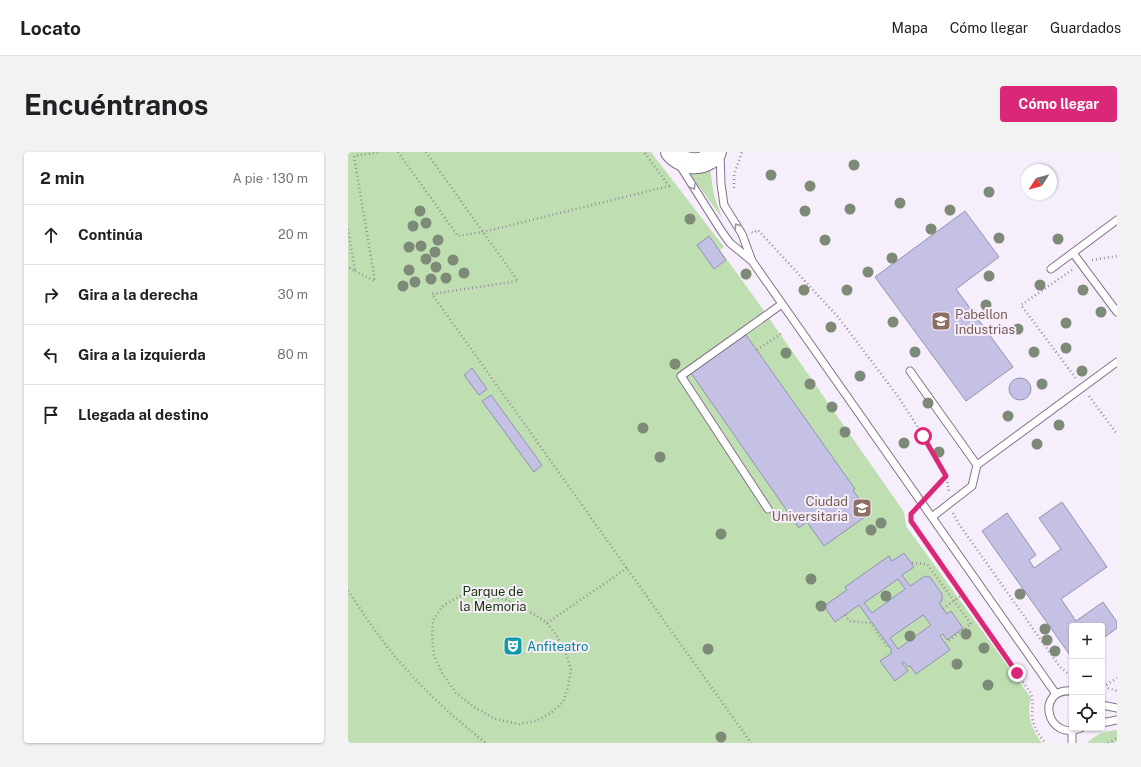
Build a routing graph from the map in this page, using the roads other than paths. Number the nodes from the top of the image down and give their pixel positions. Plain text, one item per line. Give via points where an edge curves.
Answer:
1 (716, 152) edge
2 (720, 152) edge
3 (672, 153) edge
4 (1117, 220) edge
5 (1073, 253) junction
6 (752, 262) junction
7 (1051, 269) dead end
8 (782, 304) junction
9 (1117, 312) edge
10 (1117, 362) edge
11 (910, 371) dead end
12 (977, 465) junction
13 (768, 509) dead end
14 (932, 517) junction
15 (1069, 691) edge
16 (1056, 694) junction
17 (1105, 706) edge
18 (1117, 708) edge
19 (1117, 720) edge
20 (1105, 722) edge
21 (1072, 732) joint
22 (1072, 743) edge

1 - 3 main road via 710,159 697,163 684,162
6 -> 2 lane via 742,234 724,205
3 -> 6 lane via 730,243
4 - 5 lane
5 - 7 lane
5 - 9 lane
6 - 8 lane
8 - 13 lane via 680,376
8 - 14 lane
10 - 12 lane
11 - 12 lane
12 - 14 lane via 972,486
14 - 16 lane
15 - 16 lane
16 - 21 lane via 1049,706 1050,719 1058,729
17 - 18 lane
19 - 20 lane
21 - 22 lane

